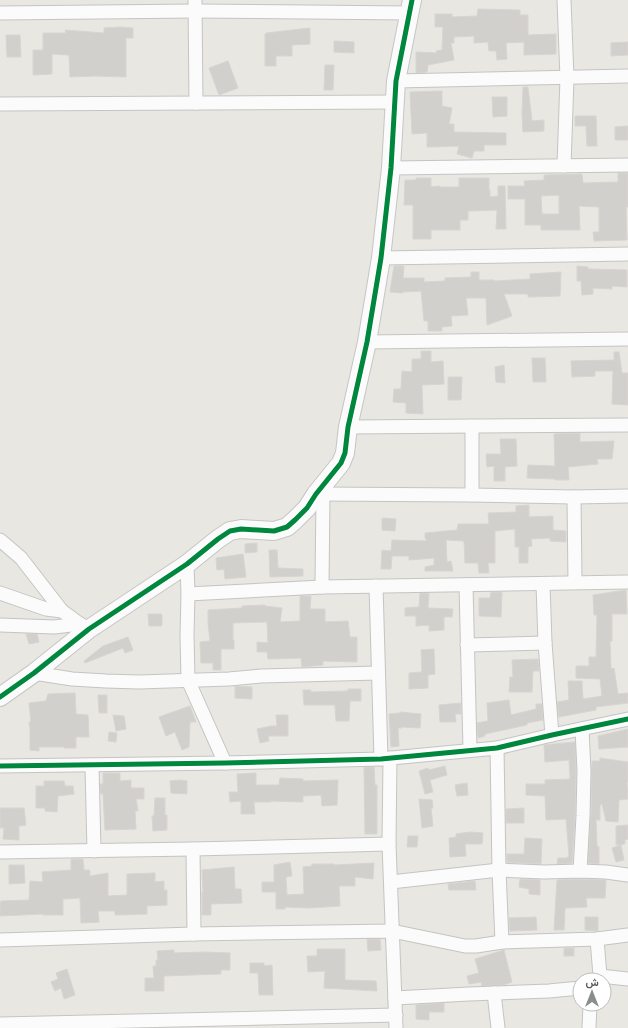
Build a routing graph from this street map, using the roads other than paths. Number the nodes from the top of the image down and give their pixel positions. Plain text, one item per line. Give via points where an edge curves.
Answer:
1 (564, 0) edge
2 (195, 6) edge
3 (411, 6) edge
4 (0, 13) edge
5 (628, 76) edge
6 (567, 78) junction
7 (396, 81) junction
8 (395, 102) junction
9 (196, 103) junction
10 (0, 104) edge
11 (628, 165) edge
12 (564, 166) junction
13 (391, 168) junction
14 (628, 254) edge
15 (381, 258) junction
16 (628, 339) edge
17 (367, 342) junction
18 (628, 425) edge
19 (472, 426) junction
20 (348, 428) junction
21 (319, 494) junction
22 (472, 495) junction
23 (628, 496) edge
24 (574, 497) junction
25 (0, 540) edge
26 (187, 564) junction
27 (575, 582) junction
28 (628, 582) edge
29 (543, 584) junction
30 (466, 585) junction
31 (376, 586) junction
32 (322, 588) junction
33 (0, 593) edge
34 (188, 594) junction
35 (62, 611) junction
36 (0, 625) edge
37 (85, 626) junction
38 (545, 643) junction
39 (467, 645) junction
40 (34, 673) junction
41 (378, 673) junction
42 (188, 680) junction
43 (0, 697) edge
44 (628, 719) edge
45 (582, 729) junction
46 (552, 735) junction
47 (497, 748) junction
48 (470, 750) junction
49 (385, 759) junction
50 (225, 763) junction
51 (0, 766) edge
52 (92, 766) junction
53 (389, 844) junction
54 (193, 849) junction
55 (94, 851) junction
56 (0, 852) edge
57 (499, 870) junction
58 (580, 871) junction
59 (628, 875) edge
60 (391, 882) junction
61 (392, 931) junction
62 (194, 934) junction
63 (628, 935) edge
64 (597, 939) junction
65 (0, 940) edge
66 (502, 942) junction
67 (597, 972) edge
68 (612, 978) edge
69 (628, 979) edge
70 (572, 989) edge
71 (494, 992) junction
72 (395, 998) junction
73 (590, 1012) edge
74 (396, 1022) edge
75 (194, 1024) edge
76 (0, 1026) edge
77 (498, 1028) edge
78 (589, 1028) edge

1 - 6 street
2 - 3 street
2 - 4 street
2 - 9 street
3 - 7 street
5 - 6 street
6 - 7 street
6 - 12 street
7 - 8 street
8 - 9 street
8 - 13 street
9 - 10 street
11 - 12 street
12 - 13 street
13 - 15 street
14 - 15 street
15 - 17 street
16 - 17 street
17 - 20 street
18 - 19 street
19 - 20 street
19 - 22 street
20 - 21 street via 341,463
21 - 22 street
21 - 26 street via 287,527 274,531 230,531
21 - 32 street
22 - 24 street
23 - 24 street
24 - 27 street
25 - 35 street via 21,558
26 - 34 street
26 - 37 street
27 - 28 street
27 - 29 street
29 - 30 street
29 - 38 street
30 - 31 street
30 - 39 street
31 - 32 street
31 - 41 street
32 - 34 street
33 - 35 street via 46,609
34 - 42 street
35 - 37 street
36 - 37 street
37 - 40 street
38 - 39 street
38 - 46 street
39 - 48 street
40 - 42 street via 106,681
40 - 43 street
41 - 42 street
41 - 49 street
42 - 50 street
44 - 45 street
45 - 46 street
45 - 58 street via 584,772
46 - 47 street
47 - 48 street
47 - 57 street
48 - 49 street
49 - 50 street
49 - 53 street
50 - 52 street
51 - 52 street
52 - 55 street
53 - 54 street
53 - 60 street
54 - 55 street
54 - 62 street
55 - 56 street
57 - 58 street
57 - 60 street
57 - 66 street
58 - 59 street
60 - 61 street
61 - 62 street
61 - 66 street via 465,946
61 - 72 street
62 - 65 street
63 - 64 street
64 - 66 street
64 - 67 street
68 - 69 street
70 - 71 street
71 - 72 street
71 - 77 street
72 - 74 street
73 - 78 street
74 - 75 street
75 - 76 street

